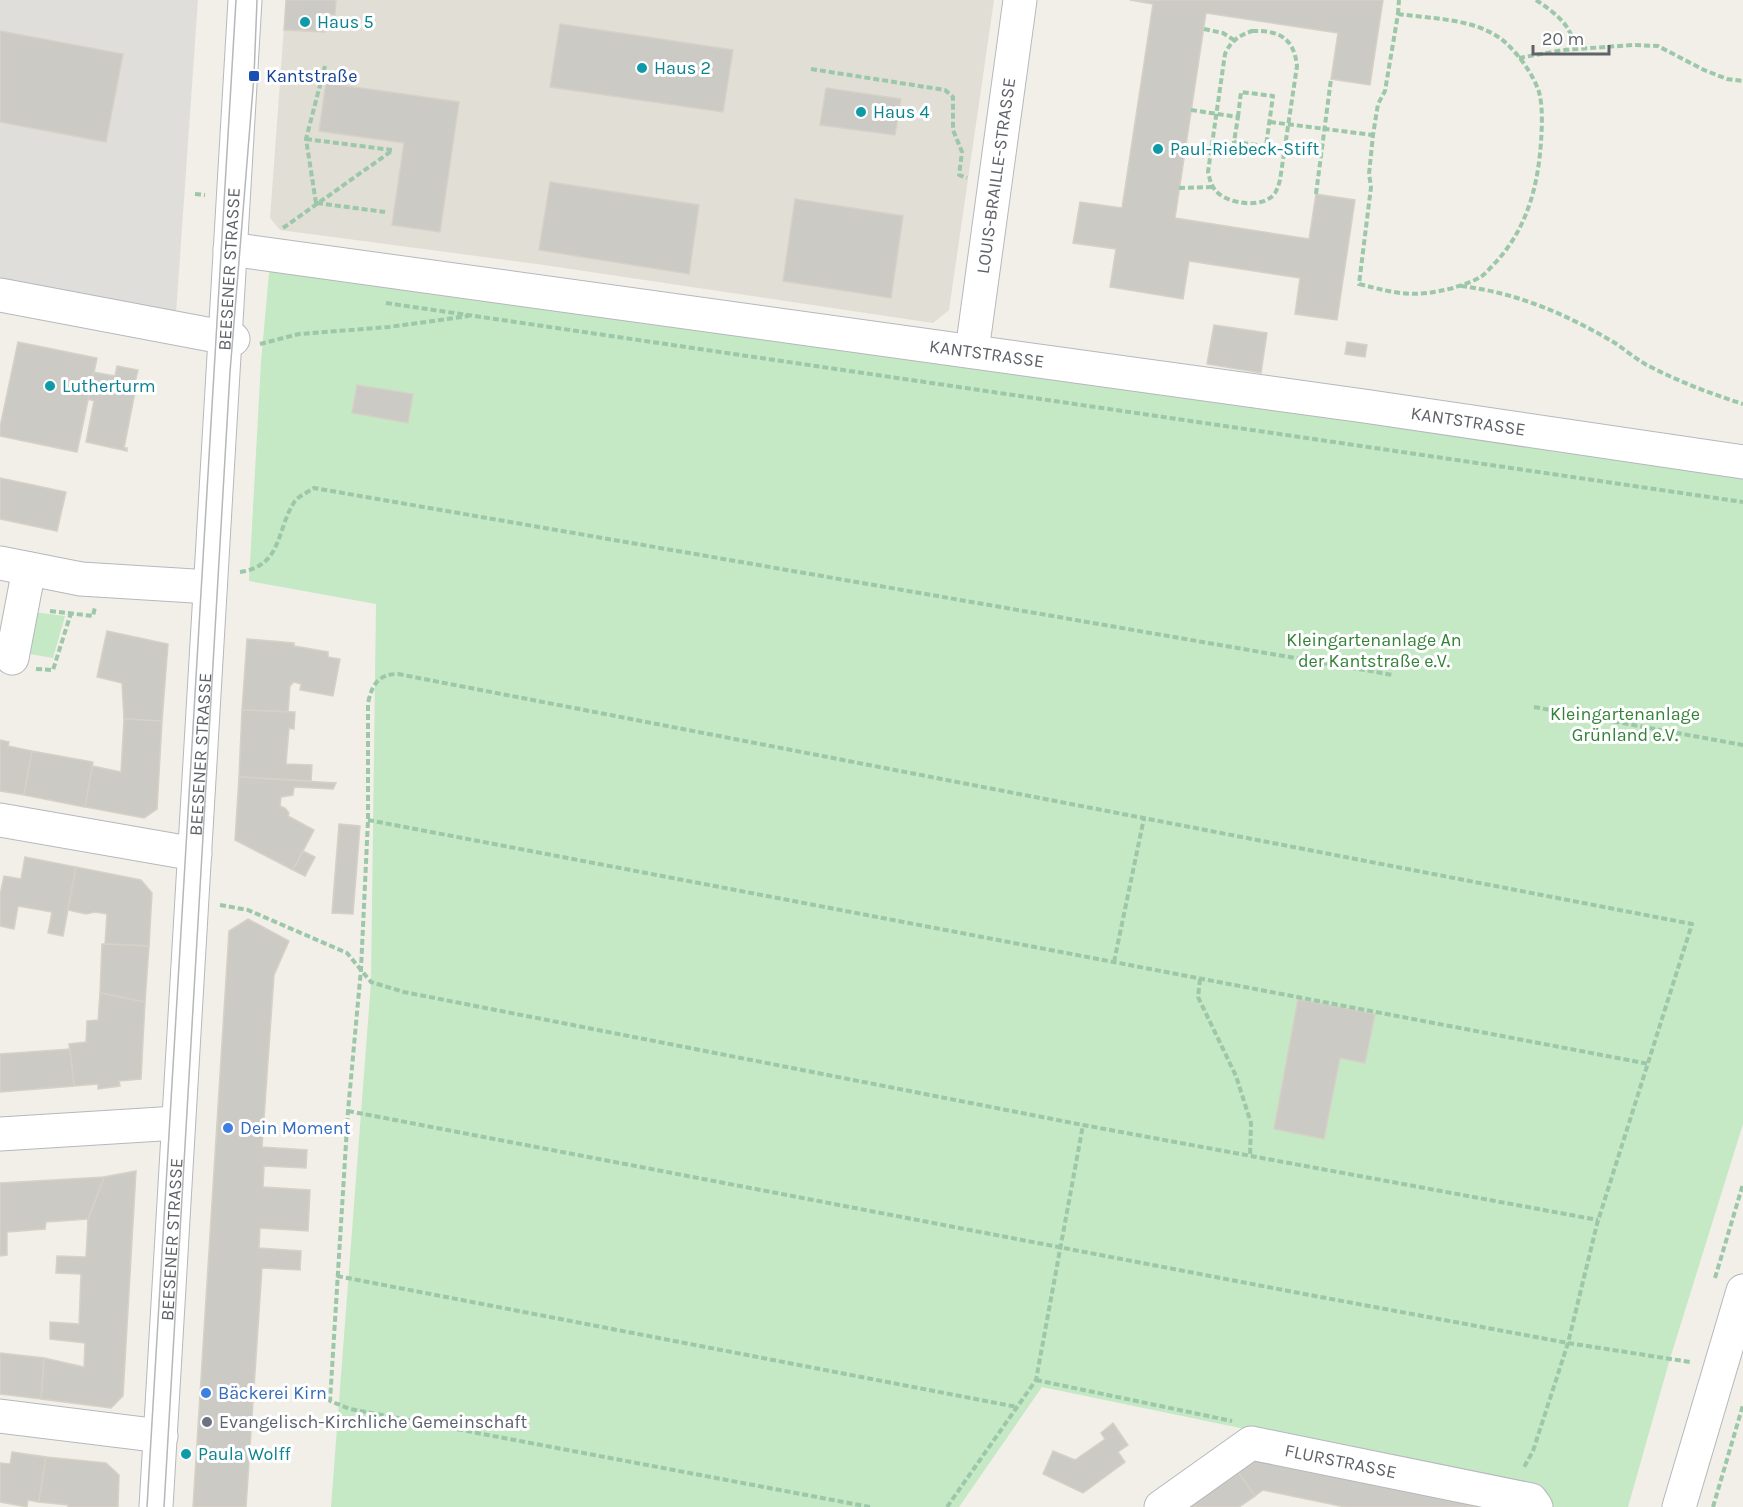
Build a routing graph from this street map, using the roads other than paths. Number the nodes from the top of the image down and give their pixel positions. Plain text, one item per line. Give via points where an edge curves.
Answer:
1 (245, 0) edge
2 (1020, 0) edge
3 (230, 249) junction
4 (0, 295) edge
5 (227, 341) junction
6 (972, 351) junction
7 (1743, 462) edge
8 (14, 566) edge
9 (211, 581) junction
10 (21, 663) road end
11 (0, 820) edge
12 (195, 854) junction
13 (177, 1123) junction
14 (0, 1134) edge
15 (1743, 1292) edge
16 (0, 1416) edge
17 (160, 1436) junction
18 (156, 1507) edge
19 (1161, 1507) edge
20 (1536, 1507) edge
21 (1679, 1507) edge

1 - 3 street, BEESENER STRASSE
2 - 6 street, LOUIS-BRAILLE-STRASSE
3 - 5 street, BEESENER STRASSE
3 - 6 street, KANTSTRASSE
4 - 5 street
5 - 9 street, BEESENER STRASSE
6 - 7 street, KANTSTRASSE
8 - 9 street via 91,580
8 - 10 street
9 - 12 street, BEESENER STRASSE
11 - 12 street
12 - 13 street, BEESENER STRASSE
13 - 14 street
13 - 17 street, BEESENER STRASSE
15 - 21 street
16 - 17 street
17 - 18 street, BEESENER STRASSE
19 - 20 street, FLURSTRASSE via 1251,1443 1531,1500

